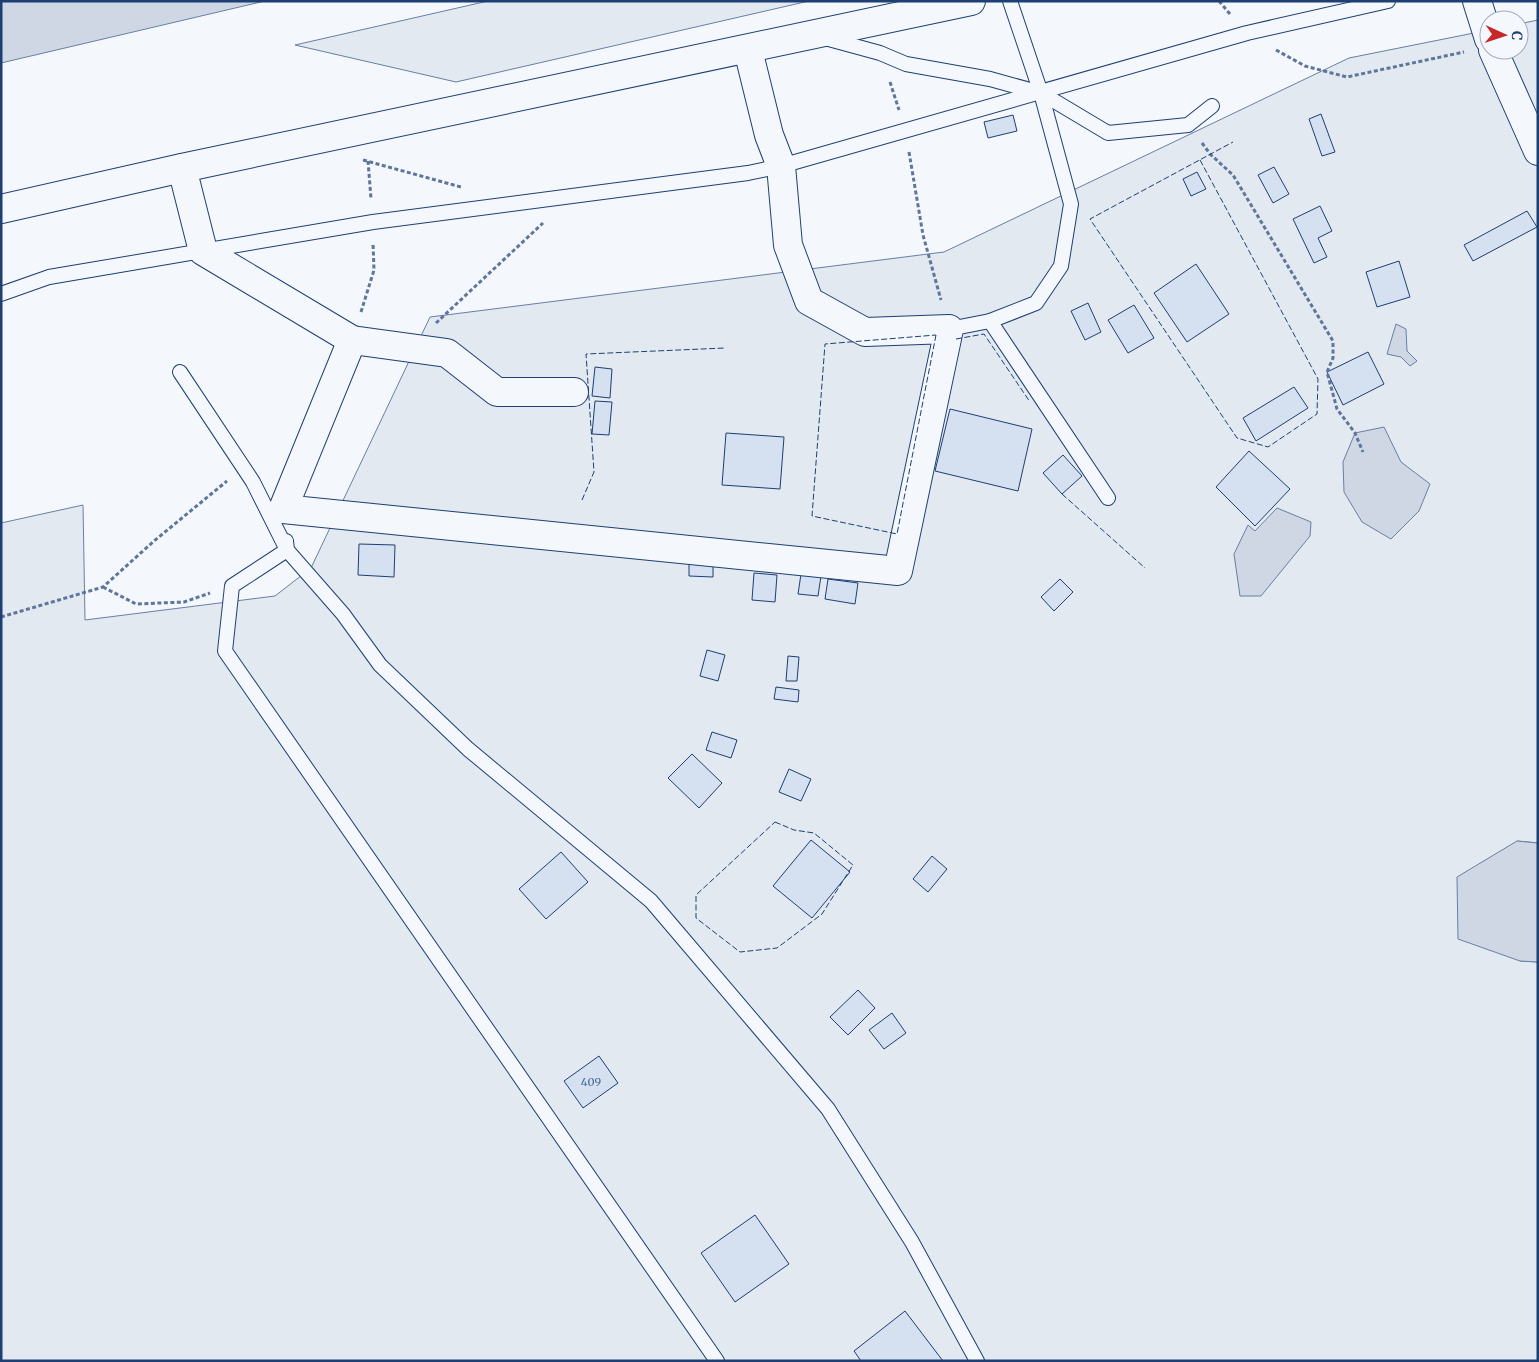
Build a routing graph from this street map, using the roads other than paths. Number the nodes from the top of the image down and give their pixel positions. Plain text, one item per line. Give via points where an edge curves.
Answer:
1 (971, 1) edge
2 (1010, 1) edge
3 (1388, 1) edge
4 (1477, 1) edge
5 (1479, 14) edge
6 (814, 35) junction
7 (748, 50) junction
8 (1491, 60) edge
9 (1040, 93) junction
10 (1212, 106) dead end
11 (1538, 151) edge
12 (781, 166) junction
13 (182, 168) junction
14 (1, 209) edge
15 (203, 251) junction
16 (1, 294) edge
17 (990, 321) junction
18 (949, 330) junction
19 (352, 340) junction
20 (180, 372) dead end
21 (574, 392) dead end
22 (1108, 498) dead end
23 (283, 509) junction
24 (287, 550) junction
25 (717, 1361) edge
26 (977, 1361) edge

1 - 6 street
2 - 9 lane
3 - 9 lane via 1246,33
4 - 5 street
6 - 7 street
6 - 9 lane via 880,53 906,64 990,79
7 - 12 street via 769,135
7 - 13 street
8 - 11 street
9 - 10 lane via 1108,133 1188,125
9 - 12 lane
9 - 17 lane via 1071,204 1061,266 1036,303
12 - 15 lane via 373,222
12 - 18 street via 788,245 809,301 865,332
13 - 14 street
13 - 15 street
15 - 16 lane via 49,277
15 - 19 street
17 - 18 lane
17 - 22 lane
18 - 23 street via 898,571
19 - 21 street via 447,353 497,392
19 - 23 street
20 - 24 lane via 264,501
23 - 24 lane
24 - 25 lane via 232,586 225,651
24 - 26 lane via 343,614 380,664 468,749 651,901 828,1108 912,1242

